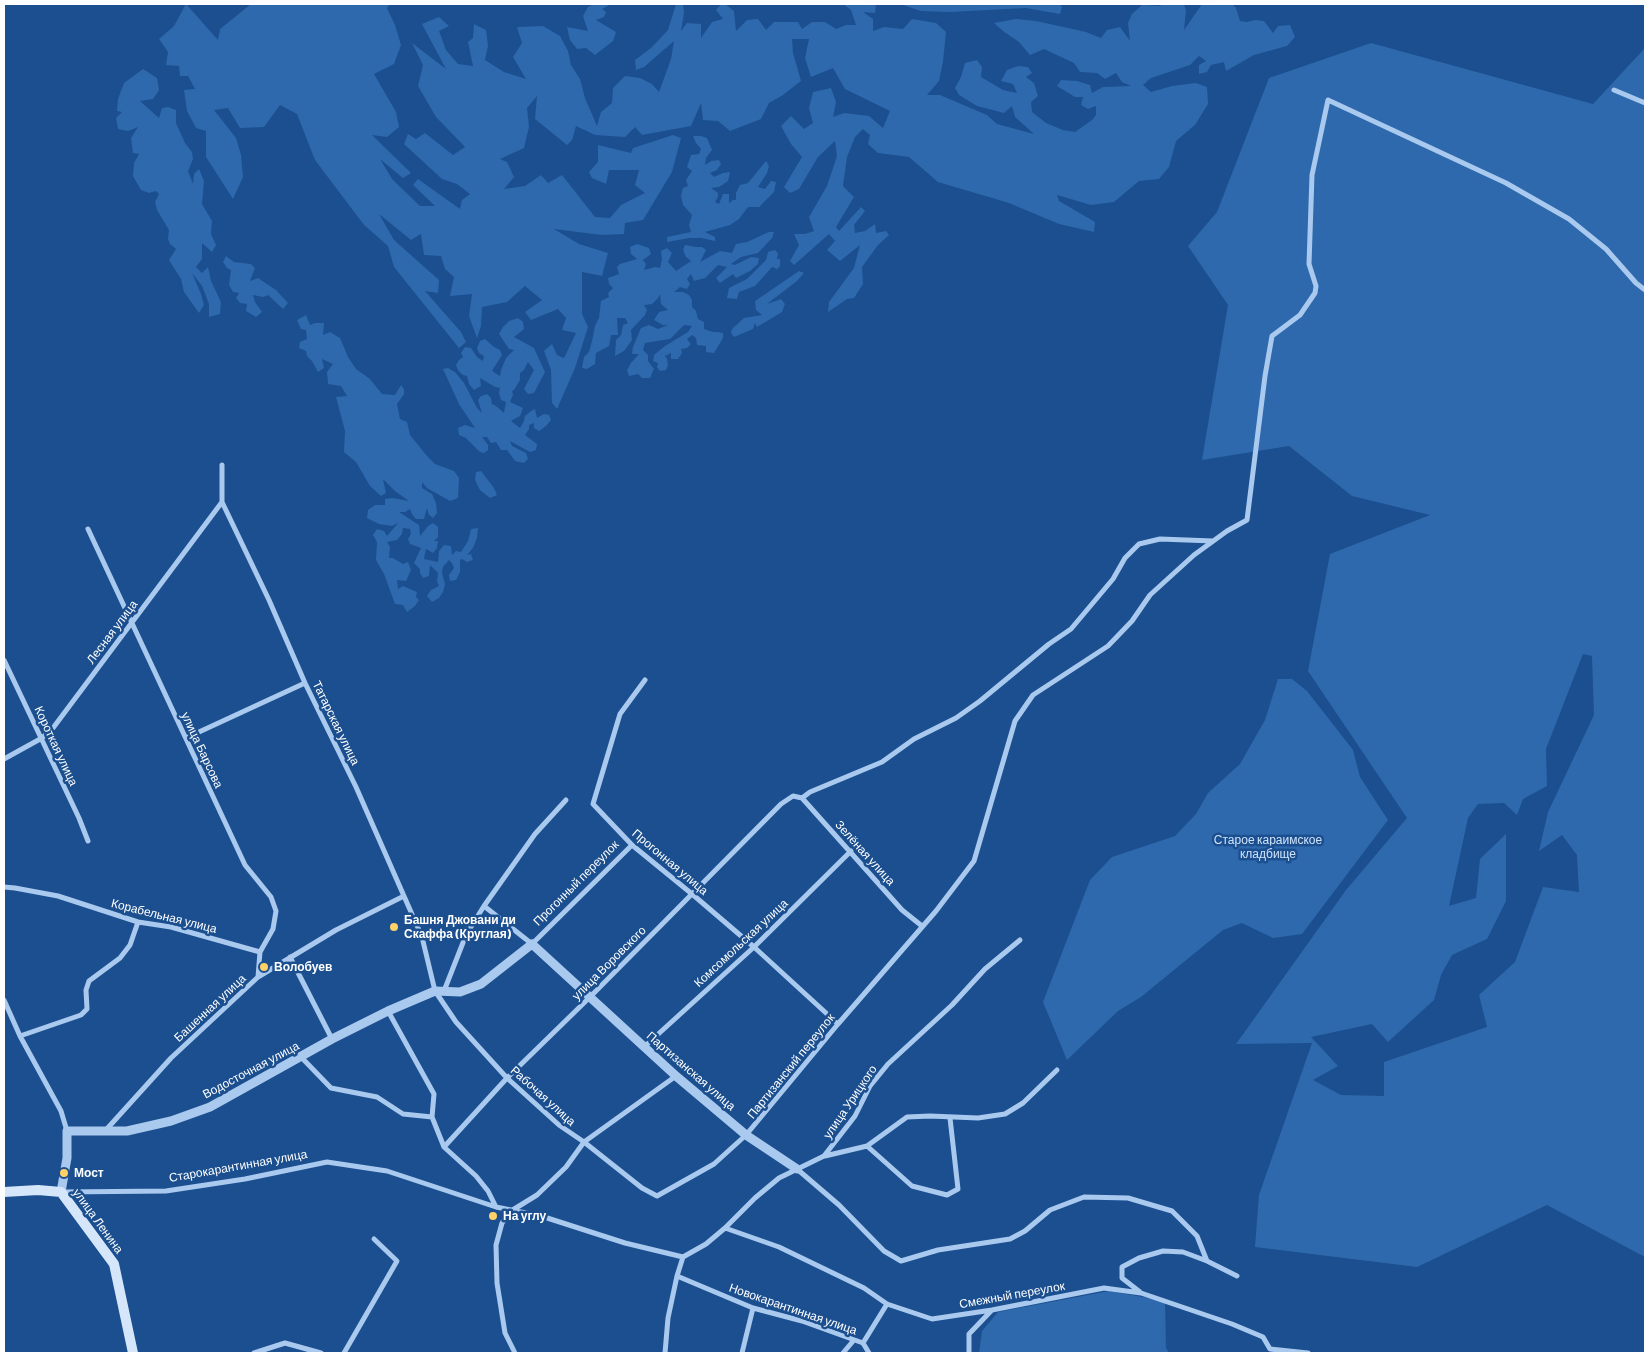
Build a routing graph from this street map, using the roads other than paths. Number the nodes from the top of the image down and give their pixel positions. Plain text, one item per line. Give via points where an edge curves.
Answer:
1 (1614, 90) dead end
2 (1645, 103) edge
3 (1645, 290) edge
4 (222, 466) dead end
5 (222, 502) junction
6 (88, 529) dead end
7 (1213, 541) junction
8 (131, 623) junction
9 (4, 660) edge
10 (645, 680) dead end
11 (305, 683) junction
12 (42, 738) junction
13 (186, 738) junction
14 (4, 759) edge
15 (802, 798) junction
16 (566, 800) dead end
17 (88, 841) dead end
18 (632, 845) junction
19 (850, 851) junction
20 (4, 887) edge
21 (692, 894) junction
22 (404, 896) junction
23 (484, 906) junction
24 (138, 922) junction
25 (922, 926) junction
26 (1020, 940) dead end
27 (532, 944) junction
28 (754, 947) junction
29 (260, 952) junction
30 (290, 957) junction
31 (258, 977) junction
32 (440, 991) junction
33 (590, 997) junction
34 (4, 1000) edge
35 (388, 1011) junction
36 (838, 1024) junction
37 (20, 1036) junction
38 (332, 1039) junction
39 (644, 1047) junction
40 (300, 1057) junction
41 (1057, 1070) dead end
42 (676, 1076) junction
43 (507, 1078) junction
44 (432, 1117) junction
45 (950, 1118) junction
46 (67, 1131) junction
47 (104, 1132) junction
48 (746, 1135) junction
49 (584, 1142) junction
50 (867, 1146) junction
51 (444, 1147) junction
52 (824, 1156) junction
53 (797, 1169) junction
54 (4, 1192) edge
55 (62, 1192) junction
56 (657, 1196) joint
57 (496, 1207) junction
58 (510, 1211) junction
59 (725, 1228) junction
60 (374, 1239) dead end
61 (683, 1258) junction
62 (1207, 1261) junction
63 (678, 1276) junction
64 (1237, 1276) dead end
65 (1141, 1293) junction
66 (887, 1304) junction
67 (753, 1308) junction
68 (992, 1310) junction
69 (854, 1340) junction
70 (863, 1343) junction
71 (1269, 1351) edge
72 (133, 1353) edge
73 (254, 1353) edge
74 (321, 1353) edge
75 (344, 1353) edge
76 (515, 1353) edge
77 (665, 1353) edge
78 (742, 1353) edge
79 (843, 1353) edge
80 (869, 1353) edge
81 (969, 1353) edge
82 (1308, 1353) edge

1 - 2 street
3 - 7 street, Партизанский переулок via 1606,249 1569,218 1506,183 1328,100 1312,176 1309,264 1315,293 1300,315 1272,336 1247,520
4 - 5 street, Татарская улица
5 - 8 street, Лесная улица
5 - 11 street, Татарская улица
6 - 8 street, улица Барсова
7 - 15 street via 1160,539 1139,544 1071,629 980,701 956,718 914,739 882,762
7 - 25 street, Партизанский переулок via 1150,595 1132,621 1108,646 1032,695 1015,721 974,861
8 - 12 street, Лесная улица via 53,728
8 - 13 street, улица Барсова
9 - 12 street, Короткая улица
10 - 18 street, Прогонная улица via 620,714 593,804
11 - 13 street
11 - 22 street, Татарская улица
12 - 14 street, Лесная улица
12 - 17 street, Короткая улица
13 - 29 street, улица Барсова via 245,865 274,904 273,929
15 - 19 street, Зелёная улица
15 - 21 street, улица Воровского via 792,796 782,804
16 - 23 street via 535,834
18 - 21 street, Прогонная улица
18 - 27 street, Прогонный переулок
19 - 25 street, Зелёная улица via 902,910
19 - 28 street, Комсомольская улица
20 - 24 street, Корабельная улица via 58,896
21 - 28 street, Прогонная улица
21 - 33 street, улица Воровского
22 - 30 street, Башенная улица
22 - 32 street, Татарская улица
23 - 27 street, Партизанская улица
23 - 32 street via 466,935
24 - 29 street, Корабельная улица via 171,927
24 - 37 street via 130,945 120,958 89,981 87,1009 81,1015
25 - 36 street, Партизанский переулок
26 - 52 street, улица Урицкого via 985,969 952,1005 888,1064 870,1086 856,1116
27 - 32 street, Прогонный переулок via 481,984 460,992
27 - 33 street, Партизанская улица
28 - 36 street, Прогонная улица
28 - 39 street, Комсомольская улица
29 - 31 street, улица Барсова
30 - 31 street, Башенная улица
30 - 38 street
31 - 47 street, Башенная улица via 170,1058
32 - 35 street, Водосточная улица
32 - 43 street, Рабочая улица via 456,1022
33 - 39 street, Партизанская улица
33 - 43 street, улица Воровского
34 - 37 street
35 - 38 street, Водосточная улица
35 - 44 street via 434,1094
36 - 48 street, Партизанский переулок
37 - 46 street via 60,1111
38 - 40 street, Водосточная улица
39 - 42 street, Партизанская улица
40 - 44 street via 331,1088 377,1097 403,1114
40 - 47 street, Водосточная улица via 210,1107 171,1121 126,1131
41 - 45 street via 1023,1103 1005,1114
42 - 48 street, Партизанская улица
42 - 49 street
43 - 49 street, Рабочая улица via 559,1125
43 - 51 street, улица Воровского
44 - 51 street
45 - 50 street via 907,1117
45 - 50 street via 958,1189 947,1195 912,1186
46 - 47 street, Водосточная улица
46 - 55 street
48 - 53 street, Партизанская улица
48 - 56 street, Партизанский переулок via 714,1164
49 - 56 street, Рабочая улица
49 - 58 street via 566,1167 536,1195
50 - 52 street
51 - 57 street via 476,1176
52 - 53 street, улица Урицкого
53 - 59 street, улица Урицкого via 779,1178
53 - 62 street, Партизанская улица via 839,1205 884,1251 901,1261 938,1250 1010,1239 1050,1210 1084,1197 1128,1198 1172,1211 1197,1236
54 - 55 main road, Старокарантинная улица
55 - 57 street, Старокарантинная улица via 166,1191 327,1162 387,1170
55 - 72 main road, улица Ленина via 114,1264
57 - 58 street
58 - 61 street via 541,1216
58 - 76 street via 502,1223 496,1244 497,1283 505,1333
59 - 61 street, улица Урицкого
59 - 66 street, Смежный переулок via 779,1247 864,1288
60 - 75 street via 397,1261
61 - 63 street
62 - 64 street
62 - 65 street via 1183,1252 1163,1251 1139,1258 1122,1267 1122,1278
63 - 67 street, Новокарантинная улица
63 - 77 street via 668,1318
65 - 68 street, Смежный переулок via 1104,1288
65 - 71 street, Смежный переулок via 1263,1337
66 - 68 street, Смежный переулок via 932,1319
66 - 70 street
67 - 69 street, Новокарантинная улица
67 - 78 street
68 - 81 street via 969,1334
69 - 70 street, Новокарантинная улица
69 - 79 street
70 - 80 street, Новокарантинная улица
71 - 82 street, Смежный переулок
73 - 74 street via 285,1343

